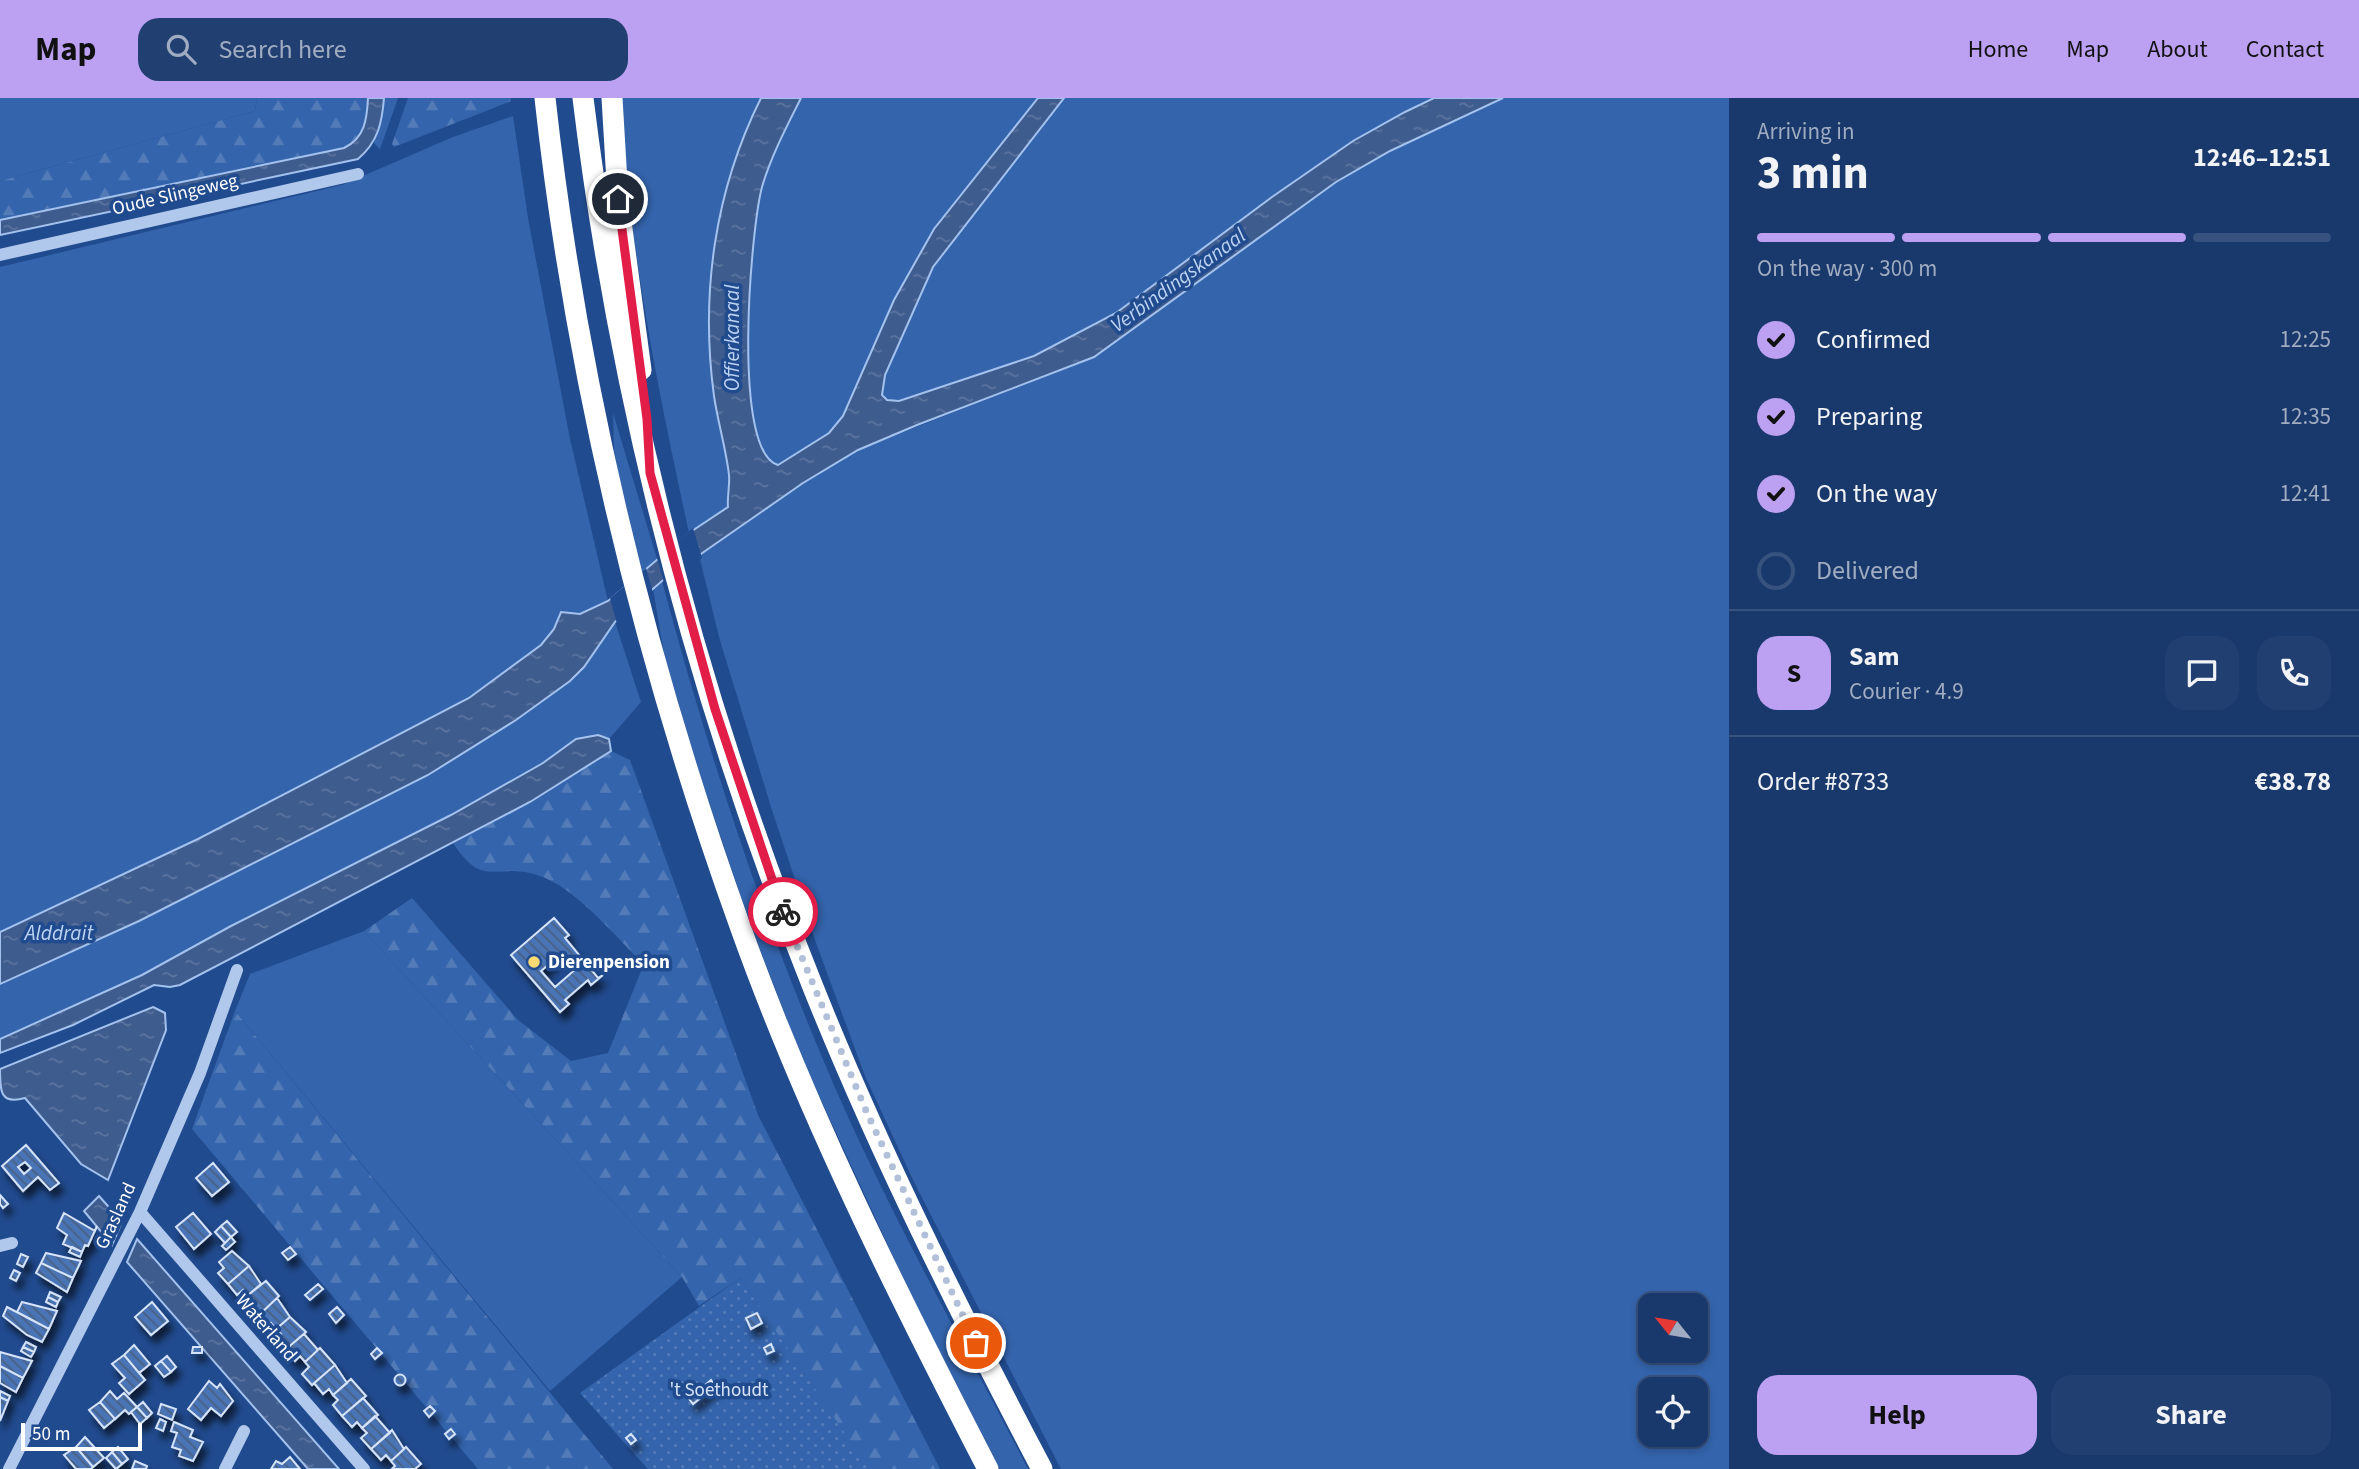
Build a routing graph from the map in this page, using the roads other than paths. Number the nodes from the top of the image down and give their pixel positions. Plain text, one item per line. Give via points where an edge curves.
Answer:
1 (545, 98) edge
2 (583, 98) edge
3 (612, 98) edge
4 (358, 174) dead end
5 (0, 255) edge
6 (650, 473) junction
7 (237, 970) dead end
8 (139, 1215) junction
9 (244, 1431) dead end
10 (9, 1469) edge
11 (225, 1469) edge
12 (364, 1469) edge
13 (988, 1469) edge
14 (1041, 1469) edge

1 - 13 highway via 555,189 585,363 655,664 740,927 810,1097 924,1345
2 - 6 highway via 622,341
3 - 6 highway via 618,199
4 - 5 street, Oude Slingeweg
6 - 14 highway via 744,800 814,990 902,1191
7 - 8 street, Grasland via 200,1073
8 - 10 street, Grasland
8 - 12 street, Waterland
9 - 11 street

